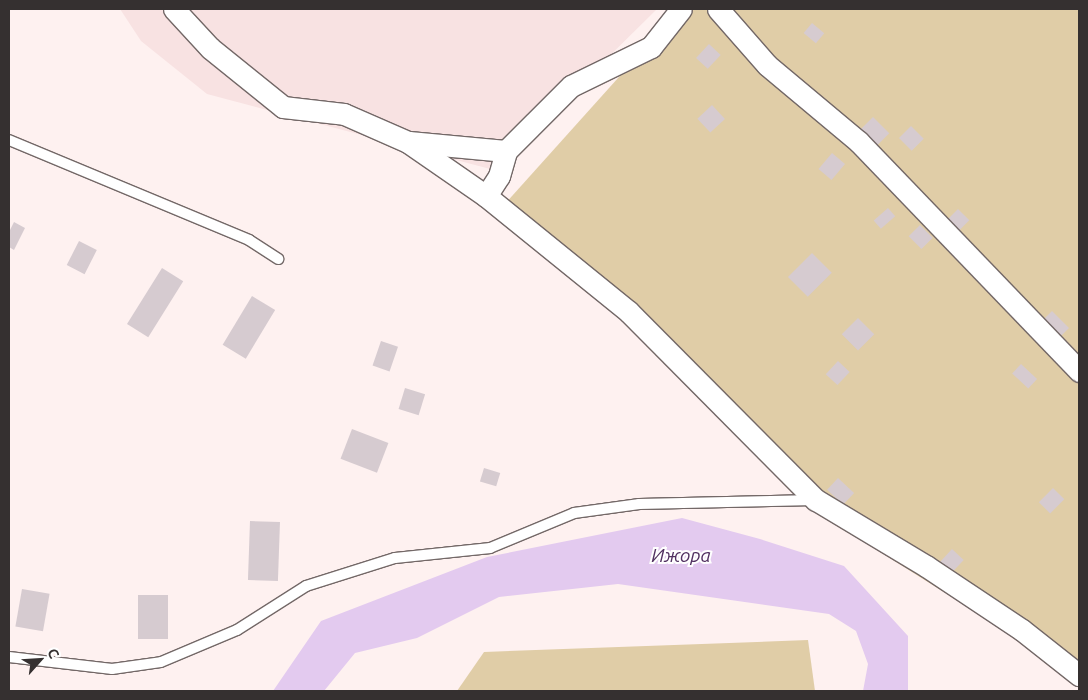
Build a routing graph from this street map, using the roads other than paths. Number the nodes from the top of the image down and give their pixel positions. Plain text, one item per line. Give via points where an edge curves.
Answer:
1 (174, 9) edge
2 (681, 9) edge
3 (718, 9) edge
4 (9, 140) edge
5 (408, 142) junction
6 (506, 151) junction
7 (486, 196) junction
8 (278, 259) dead end
9 (1079, 372) edge
10 (816, 500) junction
11 (9, 657) edge
12 (1079, 676) edge

1 - 5 street via 210,48 283,107 344,114
2 - 6 street via 651,47 571,86
3 - 9 street via 768,65 859,142
4 - 8 lane via 249,240
5 - 6 street
5 - 7 street
6 - 7 street via 499,176
7 - 10 street via 629,312
10 - 11 lane via 639,504 574,513 490,548 395,558 306,586 237,630 161,662 112,669
10 - 12 street via 1014,624

